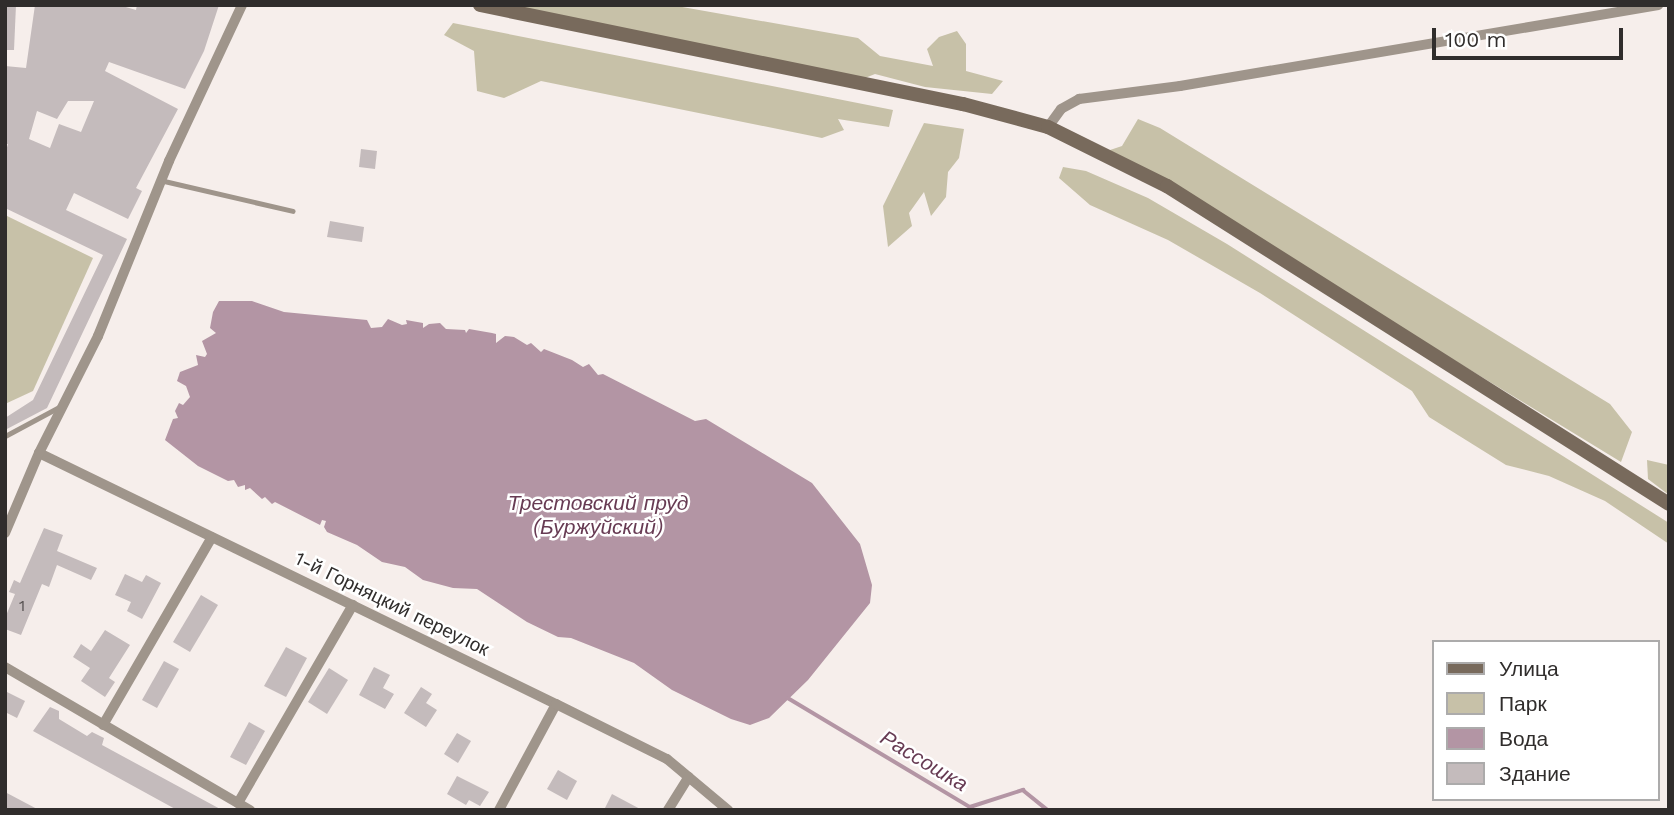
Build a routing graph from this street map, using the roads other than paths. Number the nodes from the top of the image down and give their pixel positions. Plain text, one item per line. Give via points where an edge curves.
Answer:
1 (242, 5) edge
2 (480, 5) edge
3 (1658, 5) edge
4 (1048, 127) junction
5 (164, 181) junction
6 (293, 211) dead end
7 (66, 404) junction
8 (5, 436) edge
9 (39, 453) junction
10 (1669, 504) edge
11 (5, 533) edge
12 (212, 537) junction
13 (353, 605) junction
14 (5, 667) edge
15 (556, 704) junction
16 (103, 725) junction
17 (689, 777) junction
18 (238, 803) junction
19 (250, 810) edge
20 (499, 810) edge
21 (668, 810) edge
22 (728, 810) edge

1 - 5 street
2 - 4 street via 964,104
3 - 4 street via 1079,99 1061,109
4 - 10 street via 1167,186
5 - 6 lane
5 - 7 street
7 - 8 lane
7 - 9 street
9 - 11 street
9 - 12 street, 1-й Горняцкий переулок
12 - 13 street, 1-й Горняцкий переулок
12 - 16 street
13 - 15 street, 1-й Горняцкий переулок
13 - 18 street
14 - 16 street
15 - 17 street, 1-й Горняцкий переулок via 667,759
15 - 20 street
16 - 18 street
17 - 21 street
17 - 22 street, 1-й Горняцкий переулок
18 - 19 street

